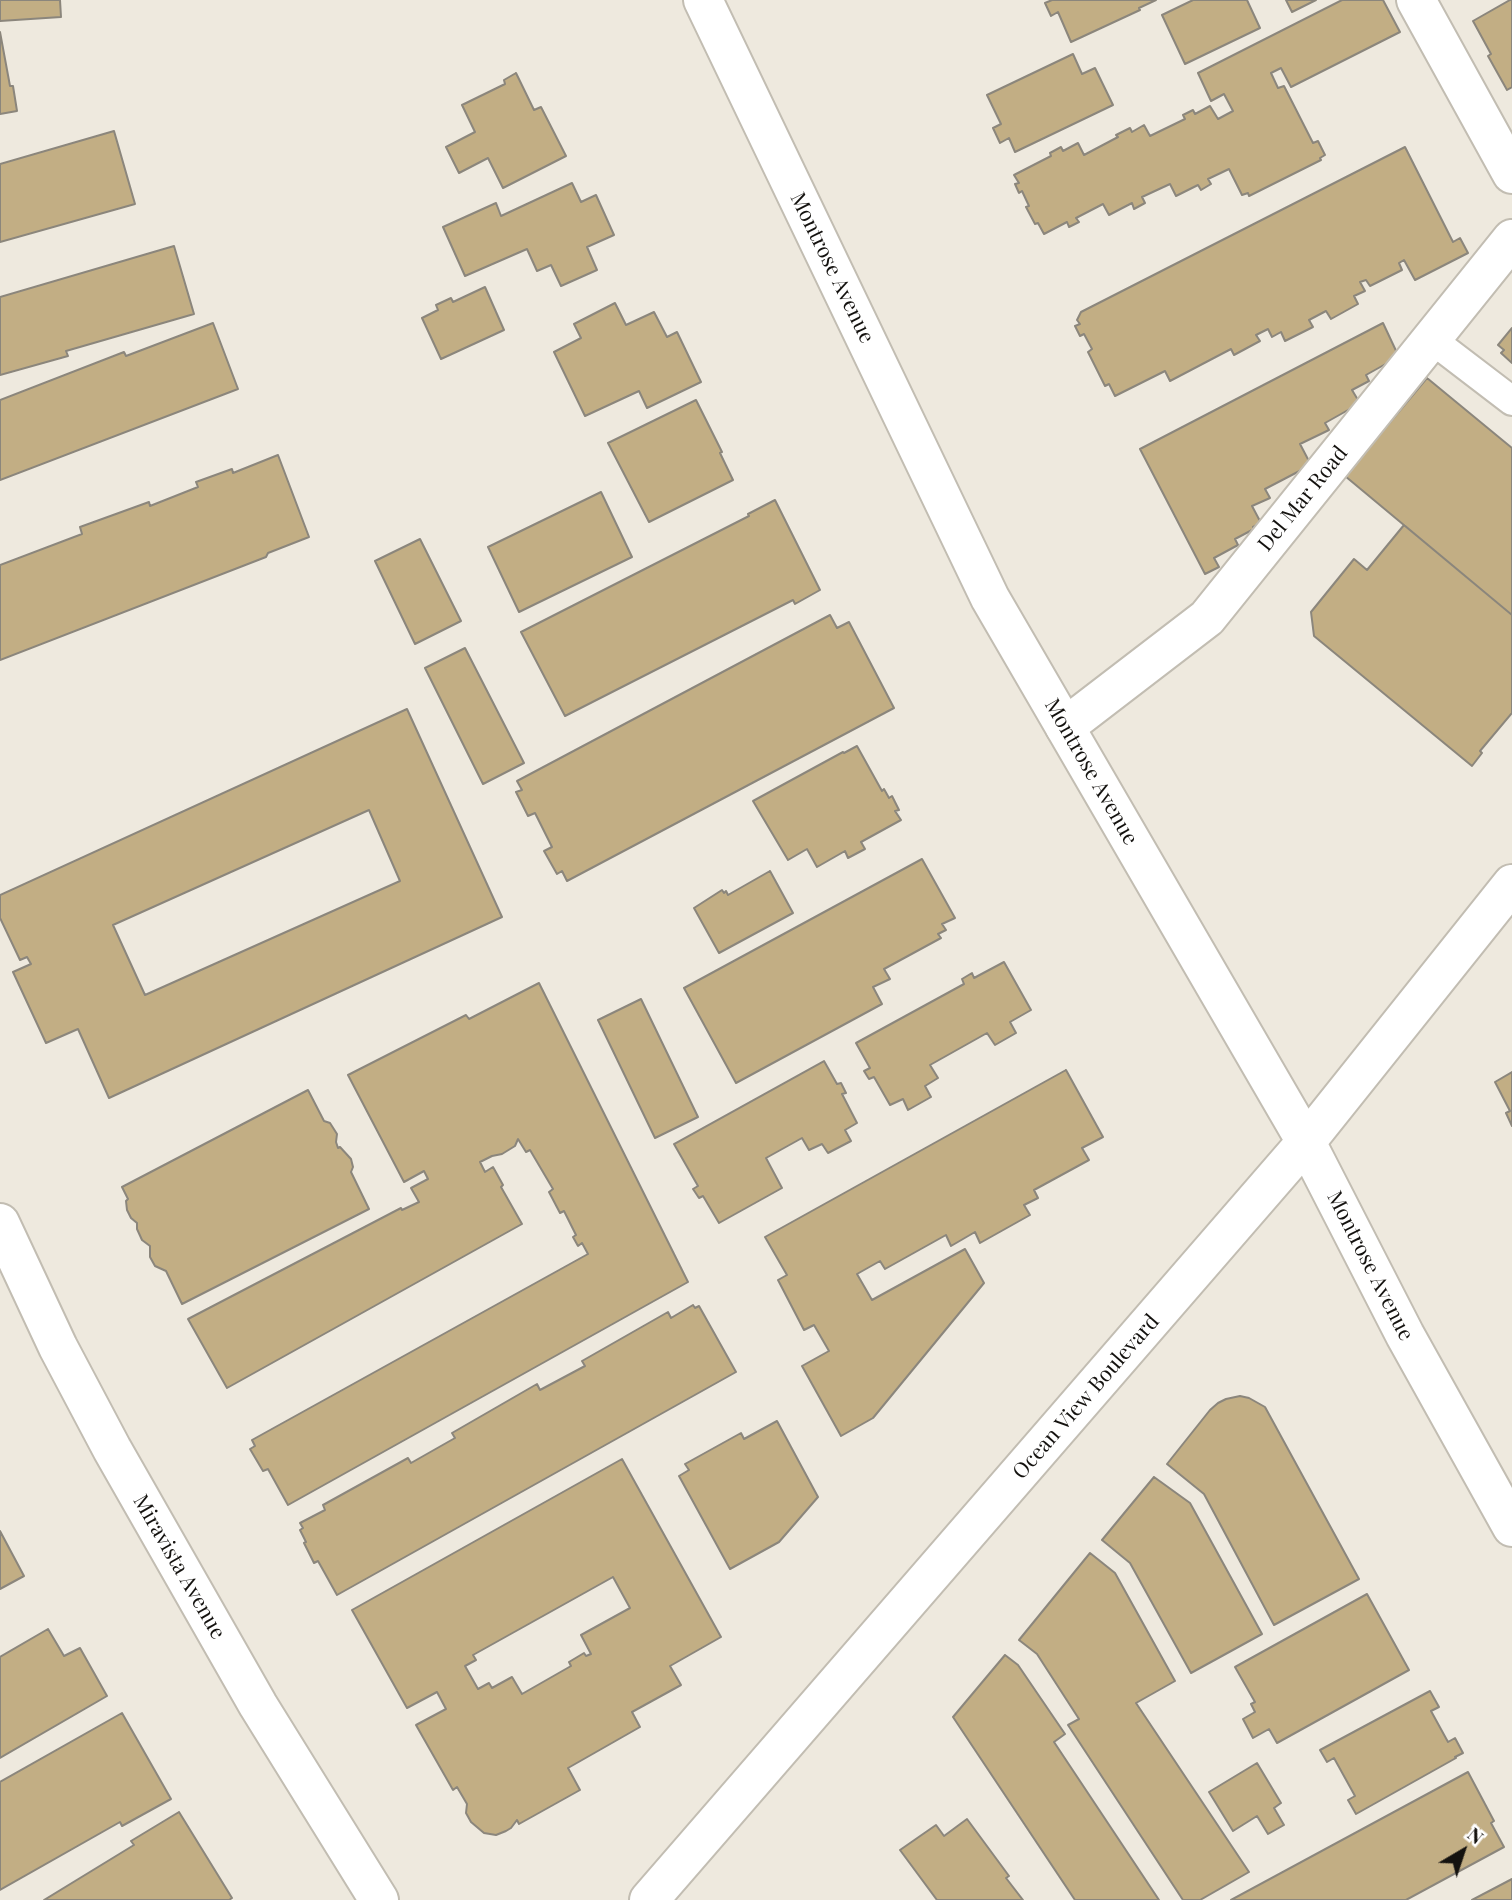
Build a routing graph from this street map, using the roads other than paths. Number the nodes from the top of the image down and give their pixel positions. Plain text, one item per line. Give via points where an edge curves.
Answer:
1 (703, 0) edge
2 (1416, 0) edge
3 (1512, 174) edge
4 (1512, 239) edge
5 (1431, 339) junction
6 (1512, 401) edge
7 (1065, 727) junction
8 (1512, 884) edge
9 (1306, 1142) junction
10 (0, 1224) edge
11 (1512, 1527) edge
12 (379, 1900) edge
13 (649, 1900) edge

1 - 7 street, Montrose Avenue via 990,598
2 - 3 street
4 - 5 street, Del Mar Road
5 - 6 lane
5 - 7 street, Del Mar Road via 1207,618
7 - 9 street, Montrose Avenue
8 - 9 street, Ocean View Boulevard
9 - 11 street, Montrose Avenue via 1405,1335
9 - 13 street, Ocean View Boulevard
10 - 12 street, Miravista Avenue via 112,1449 258,1705

